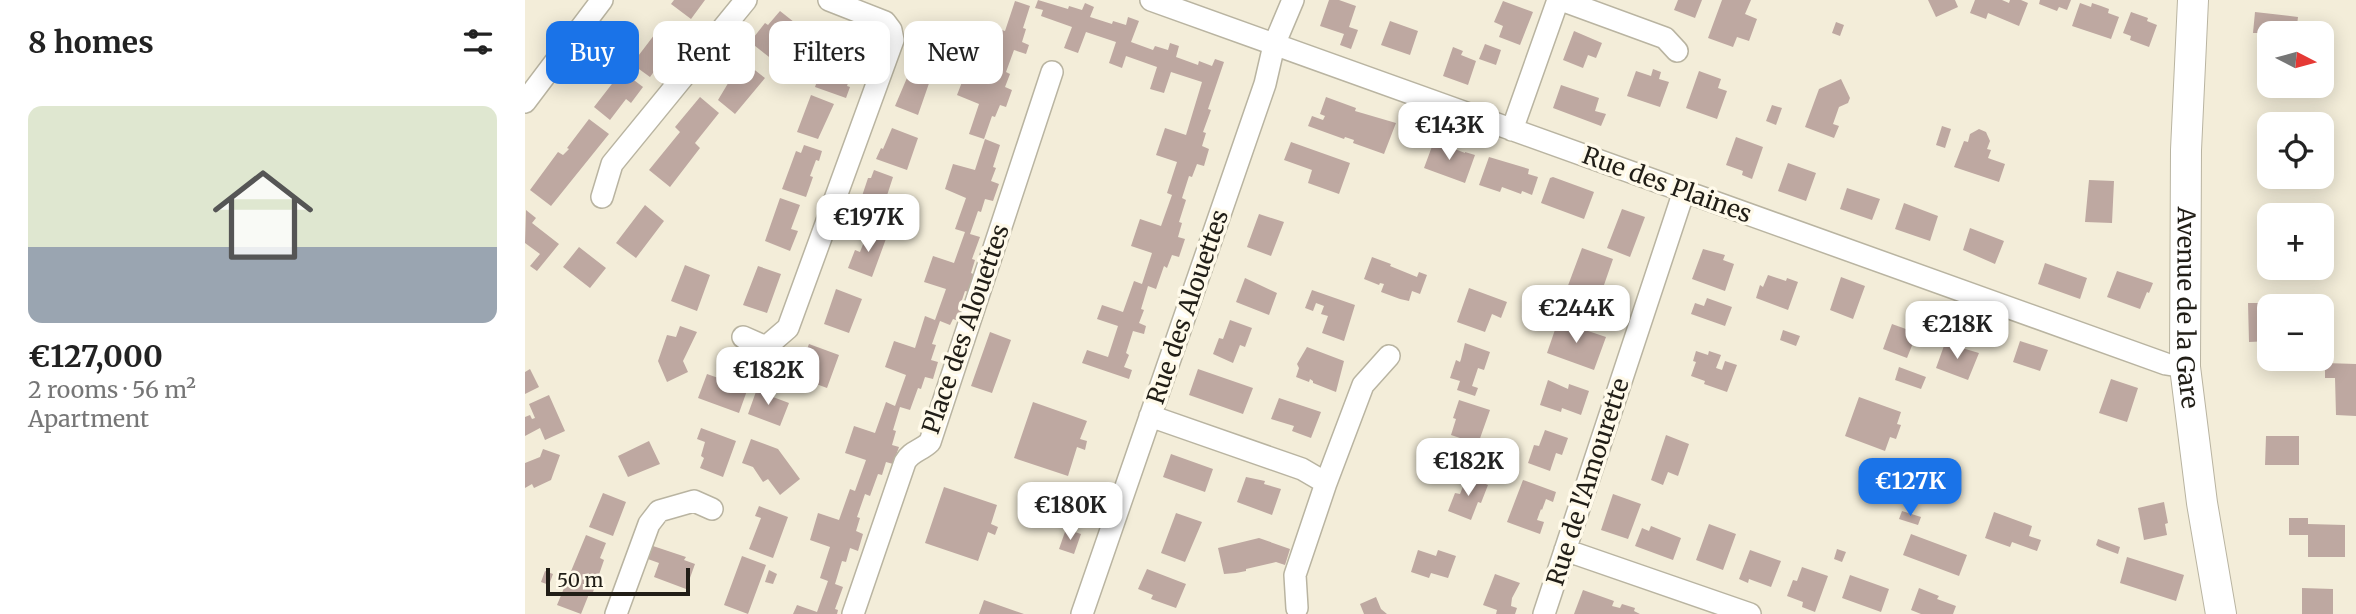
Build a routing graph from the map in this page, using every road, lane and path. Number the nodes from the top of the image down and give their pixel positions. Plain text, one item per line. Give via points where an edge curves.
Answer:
1 (602, 0) edge
2 (746, 0) edge
3 (1150, 0) edge
4 (1293, 0) edge
5 (1559, 0) edge
6 (838, 1) edge
7 (2191, 2) edge
8 (1274, 45) junction
9 (1677, 51) dead end
10 (1052, 72) dead end
11 (525, 103) edge
12 (1512, 130) junction
13 (1684, 191) junction
14 (602, 197) dead end
15 (743, 337) dead end
16 (1389, 356) dead end
17 (2185, 367) junction
18 (1150, 416) junction
19 (1326, 483) junction
20 (712, 509) dead end
21 (1565, 550) junction
22 (1297, 608) dead end
23 (1085, 613) edge
24 (616, 614) edge
25 (853, 614) edge
26 (1544, 614) edge
27 (1750, 614) edge
28 (2221, 614) edge

1 - 11 street
2 - 14 street via 612,164
3 - 8 street, Rue des Plaines
4 - 8 street, Rue des Alouettes
5 - 9 street via 1665,38
5 - 12 street
6 - 15 street via 885,22 893,40 788,328 767,346
7 - 17 street, Avenue de la Gare
8 - 12 street, Rue des Plaines
8 - 18 street, Rue des Alouettes via 1265,84
10 - 25 street, Place des Alouettes via 930,442 910,453 905,462
12 - 13 street, Rue des Plaines
13 - 17 street, Rue des Plaines
13 - 21 street, Rue de l'Amourette
16 - 19 street via 1363,385
17 - 28 street, Avenue de la Gare
18 - 19 street via 1302,469
18 - 23 street, Rue des Alouettes
19 - 22 street via 1295,575
20 - 24 street via 694,501 659,511 649,524
21 - 26 street, Rue de l'Amourette
21 - 27 street

